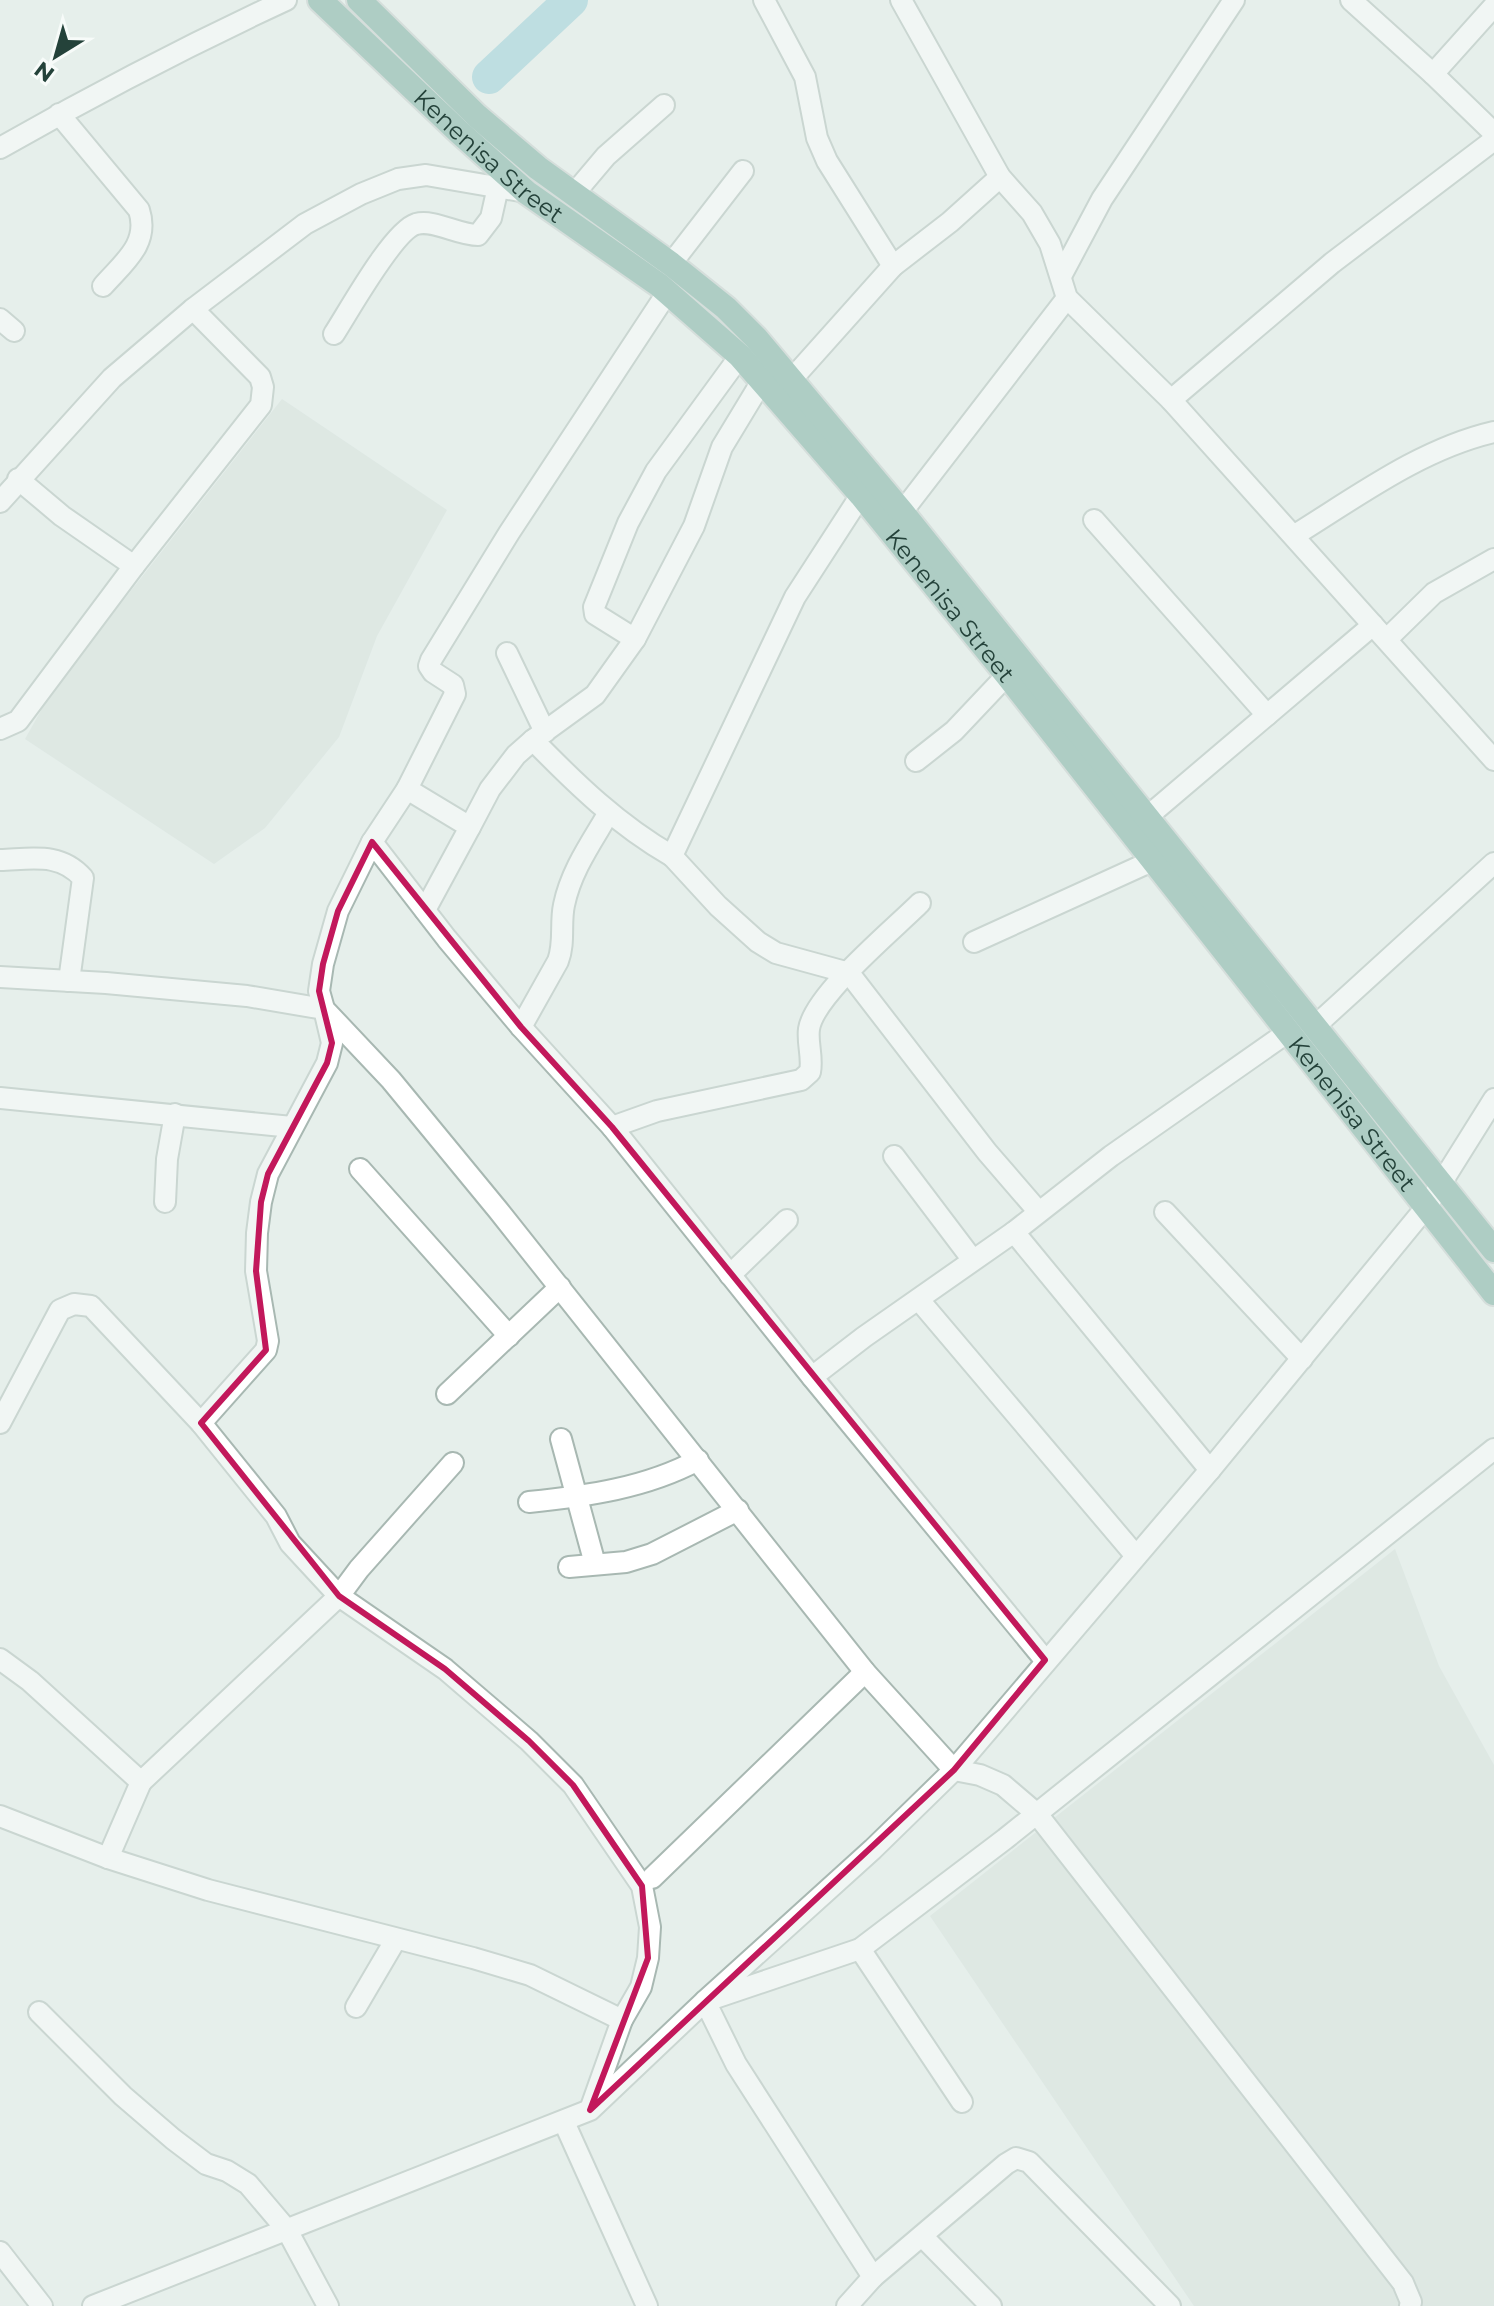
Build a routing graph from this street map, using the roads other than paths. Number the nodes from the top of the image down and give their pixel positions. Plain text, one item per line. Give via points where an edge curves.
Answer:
1 (286, 0) edge
2 (320, 0) edge
3 (359, 0) edge
4 (764, 0) edge
5 (901, 0) edge
6 (1234, 0) edge
7 (1351, 0) edge
8 (1494, 6) edge
9 (1433, 74) junction
10 (434, 91) junction
11 (664, 105) dead end
12 (59, 114) junction
13 (468, 124) junction
14 (1494, 133) edge
15 (1494, 140) edge
16 (0, 148) edge
17 (743, 171) dead end
18 (1000, 177) junction
19 (498, 187) junction
20 (526, 192) junction
21 (573, 195) junction
22 (671, 264) junction
23 (893, 266) junction
24 (1061, 276) junction
25 (103, 286) dead end
26 (667, 293) junction
27 (1067, 298) junction
28 (193, 309) junction
29 (334, 334) dead end
30 (740, 356) junction
31 (792, 379) junction
32 (762, 381) junction
33 (1171, 400) junction
34 (1494, 432) edge
35 (18, 479) junction
36 (861, 495) junction
37 (0, 502) edge
38 (902, 512) junction
39 (1094, 520) dead end
40 (1295, 535) junction
41 (1494, 559) edge
42 (134, 566) junction
43 (1380, 632) junction
44 (635, 639) junction
45 (507, 653) dead end
46 (1007, 675) junction
47 (1267, 715) junction
48 (0, 729) edge
49 (539, 736) junction
50 (1494, 760) edge
51 (916, 761) dead end
52 (407, 789) junction
53 (608, 814) junction
54 (1147, 817) junction
55 (470, 827) junction
56 (372, 842) junction
57 (672, 856) junction
58 (0, 860) edge
59 (1152, 861) junction
60 (1494, 863) edge
61 (920, 903) dead end
62 (425, 910) junction
63 (974, 942) dead end
64 (849, 973) junction
65 (0, 977) edge
66 (69, 981) junction
67 (324, 1009) junction
68 (521, 1027) junction
69 (1314, 1027) junction
70 (1288, 1032) junction
71 (0, 1098) edge
72 (1494, 1099) edge
73 (175, 1114) junction
74 (292, 1127) junction
75 (612, 1127) junction
76 (894, 1156) dead end
77 (360, 1169) dead end
78 (1441, 1185) junction
79 (165, 1202) dead end
80 (1427, 1206) junction
81 (1038, 1211) junction
82 (1165, 1212) dead end
83 (787, 1220) dead end
84 (1014, 1232) junction
85 (1494, 1250) edge
86 (972, 1259) junction
87 (730, 1275) junction
88 (560, 1287) junction
89 (1494, 1293) edge
90 (919, 1300) junction
91 (509, 1336) junction
92 (1302, 1359) junction
93 (812, 1377) junction
94 (447, 1394) dead end
95 (0, 1423) edge
96 (201, 1423) junction
97 (561, 1439) dead end
98 (1494, 1449) edge
99 (698, 1460) junction
100 (453, 1463) dead end
101 (1210, 1470) junction
102 (575, 1497) junction
103 (529, 1502) dead end
104 (738, 1510) junction
105 (1136, 1556) junction
106 (595, 1564) junction
107 (569, 1567) dead end
108 (339, 1596) junction
109 (0, 1659) edge
110 (1045, 1660) junction
111 (865, 1672) junction
112 (954, 1770) junction
113 (141, 1782) junction
114 (1037, 1814) junction
115 (4, 1824) edge
116 (108, 1858) junction
117 (652, 1878) dead end
118 (396, 1939) junction
119 (860, 1949) junction
120 (705, 2001) junction
121 (356, 2007) dead end
122 (39, 2012) dead end
123 (622, 2020) junction
124 (962, 2102) dead end
125 (590, 2110) junction
126 (564, 2122) junction
127 (287, 2230) junction
128 (922, 2236) junction
129 (0, 2252) edge
130 (873, 2277) junction
131 (646, 2305) edge
132 (42, 2306) edge
133 (93, 2306) edge
134 (328, 2306) edge
135 (847, 2306) edge
136 (991, 2306) edge
137 (1170, 2306) edge
138 (1410, 2306) edge

1 - 12 street
2 - 10 main road, Kenenisa Street
3 - 10 main road, Kenenisa Street
4 - 23 street via 805,77 827,161
5 - 18 street
6 - 24 street via 1102,199
7 - 9 street
8 - 9 street
9 - 14 street
10 - 13 main road, Kenenisa Street
11 - 21 street via 606,156
12 - 16 street
12 - 25 street via 139,210 143,222 137,247
13 - 20 main road, Kenenisa Street
13 - 21 main road, Kenenisa Street
15 - 33 street via 1332,263
17 - 22 street
18 - 23 street
18 - 24 street via 1032,213
19 - 20 street
19 - 28 street via 426,175 398,179 305,224
19 - 29 street via 491,218 478,235 416,224 398,236
20 - 26 main road, Kenenisa Street
21 - 22 main road, Kenenisa Street
22 - 31 main road, Kenenisa Street via 726,308
23 - 31 street
24 - 27 street
26 - 30 main road, Kenenisa Street
26 - 52 street via 431,660 433,672 453,685 455,694
27 - 33 street
27 - 38 street
28 - 35 street via 112,378
28 - 42 street via 260,377 261,405
30 - 32 main road, Kenenisa Street
30 - 44 street via 656,471 594,607 595,614
31 - 38 main road, Kenenisa Street
32 - 36 main road, Kenenisa Street
32 - 44 street via 722,447 694,526
33 - 40 street
34 - 40 street via 1400,470
35 - 37 street
35 - 42 street
36 - 46 main road, Kenenisa Street
36 - 57 street via 795,597
38 - 54 main road, Kenenisa Street
39 - 47 street
40 - 43 street
41 - 43 street
42 - 48 street via 18,721
43 - 47 street
43 - 50 street
44 - 49 street via 595,695
45 - 49 street
46 - 51 street via 954,731
46 - 59 main road, Kenenisa Street
47 - 54 street
49 - 53 street
49 - 55 street via 496,780
52 - 55 street
52 - 56 street
53 - 57 street
53 - 68 street via 569,885 558,961
54 - 69 main road, Kenenisa Street
55 - 62 street
56 - 62 street
56 - 67 street via 338,911 319,991
57 - 64 street via 758,942 776,953
58 - 66 street via 54,859 71,865 83,878
59 - 63 street
59 - 70 main road, Kenenisa Street
60 - 69 street
61 - 64 street
62 - 68 street
64 - 75 street via 814,1015 810,1072 801,1080 657,1111
64 - 81 street
65 - 66 street
66 - 67 street via 247,996
67 - 74 street via 332,1043 327,1063
67 - 88 street via 391,1080
68 - 75 street
69 - 78 main road, Kenenisa Street
70 - 80 main road, Kenenisa Street
70 - 81 street
71 - 73 street
72 - 78 street
73 - 74 street
73 - 79 street
74 - 96 street via 268,1174 257,1233 266,1350
75 - 87 street
76 - 86 street
77 - 91 street
78 - 80 street
78 - 85 main road, Kenenisa Street
80 - 89 main road, Kenenisa Street
80 - 92 street
81 - 84 street
82 - 92 street
83 - 87 street
84 - 86 street
84 - 101 street
86 - 90 street
87 - 93 street
88 - 91 street
88 - 99 street
90 - 93 street
90 - 105 street
91 - 94 street
92 - 101 street
93 - 110 street
95 - 96 street via 60,1310 74,1304 91,1306
96 - 108 street via 270,1507 290,1543
97 - 102 street
98 - 114 street
99 - 102 street via 669,1476
99 - 104 street
100 - 108 street
101 - 105 street
102 - 103 street
102 - 106 street
104 - 106 street via 652,1554
104 - 111 street
105 - 110 street
106 - 107 street
108 - 113 street
108 - 123 street via 445,1669 529,1741 573,1785 609,1834 642,1886 650,1927 641,1987
109 - 113 street
110 - 112 street
111 - 112 street
111 - 117 street
112 - 114 street via 1003,1785
112 - 120 street
113 - 116 street
114 - 119 street
114 - 138 street via 1403,2283
115 - 116 street
116 - 118 street
118 - 121 street
118 - 123 street via 530,1975
119 - 120 street
119 - 124 street
120 - 125 street
120 - 130 street via 736,2064
122 - 127 street via 173,2139 206,2164 248,2184
123 - 125 street
125 - 126 street
126 - 127 street
126 - 131 street
127 - 133 street
127 - 134 street
128 - 130 street
128 - 136 street
128 - 137 street via 1016,2158 1029,2162
129 - 132 street
130 - 135 street

